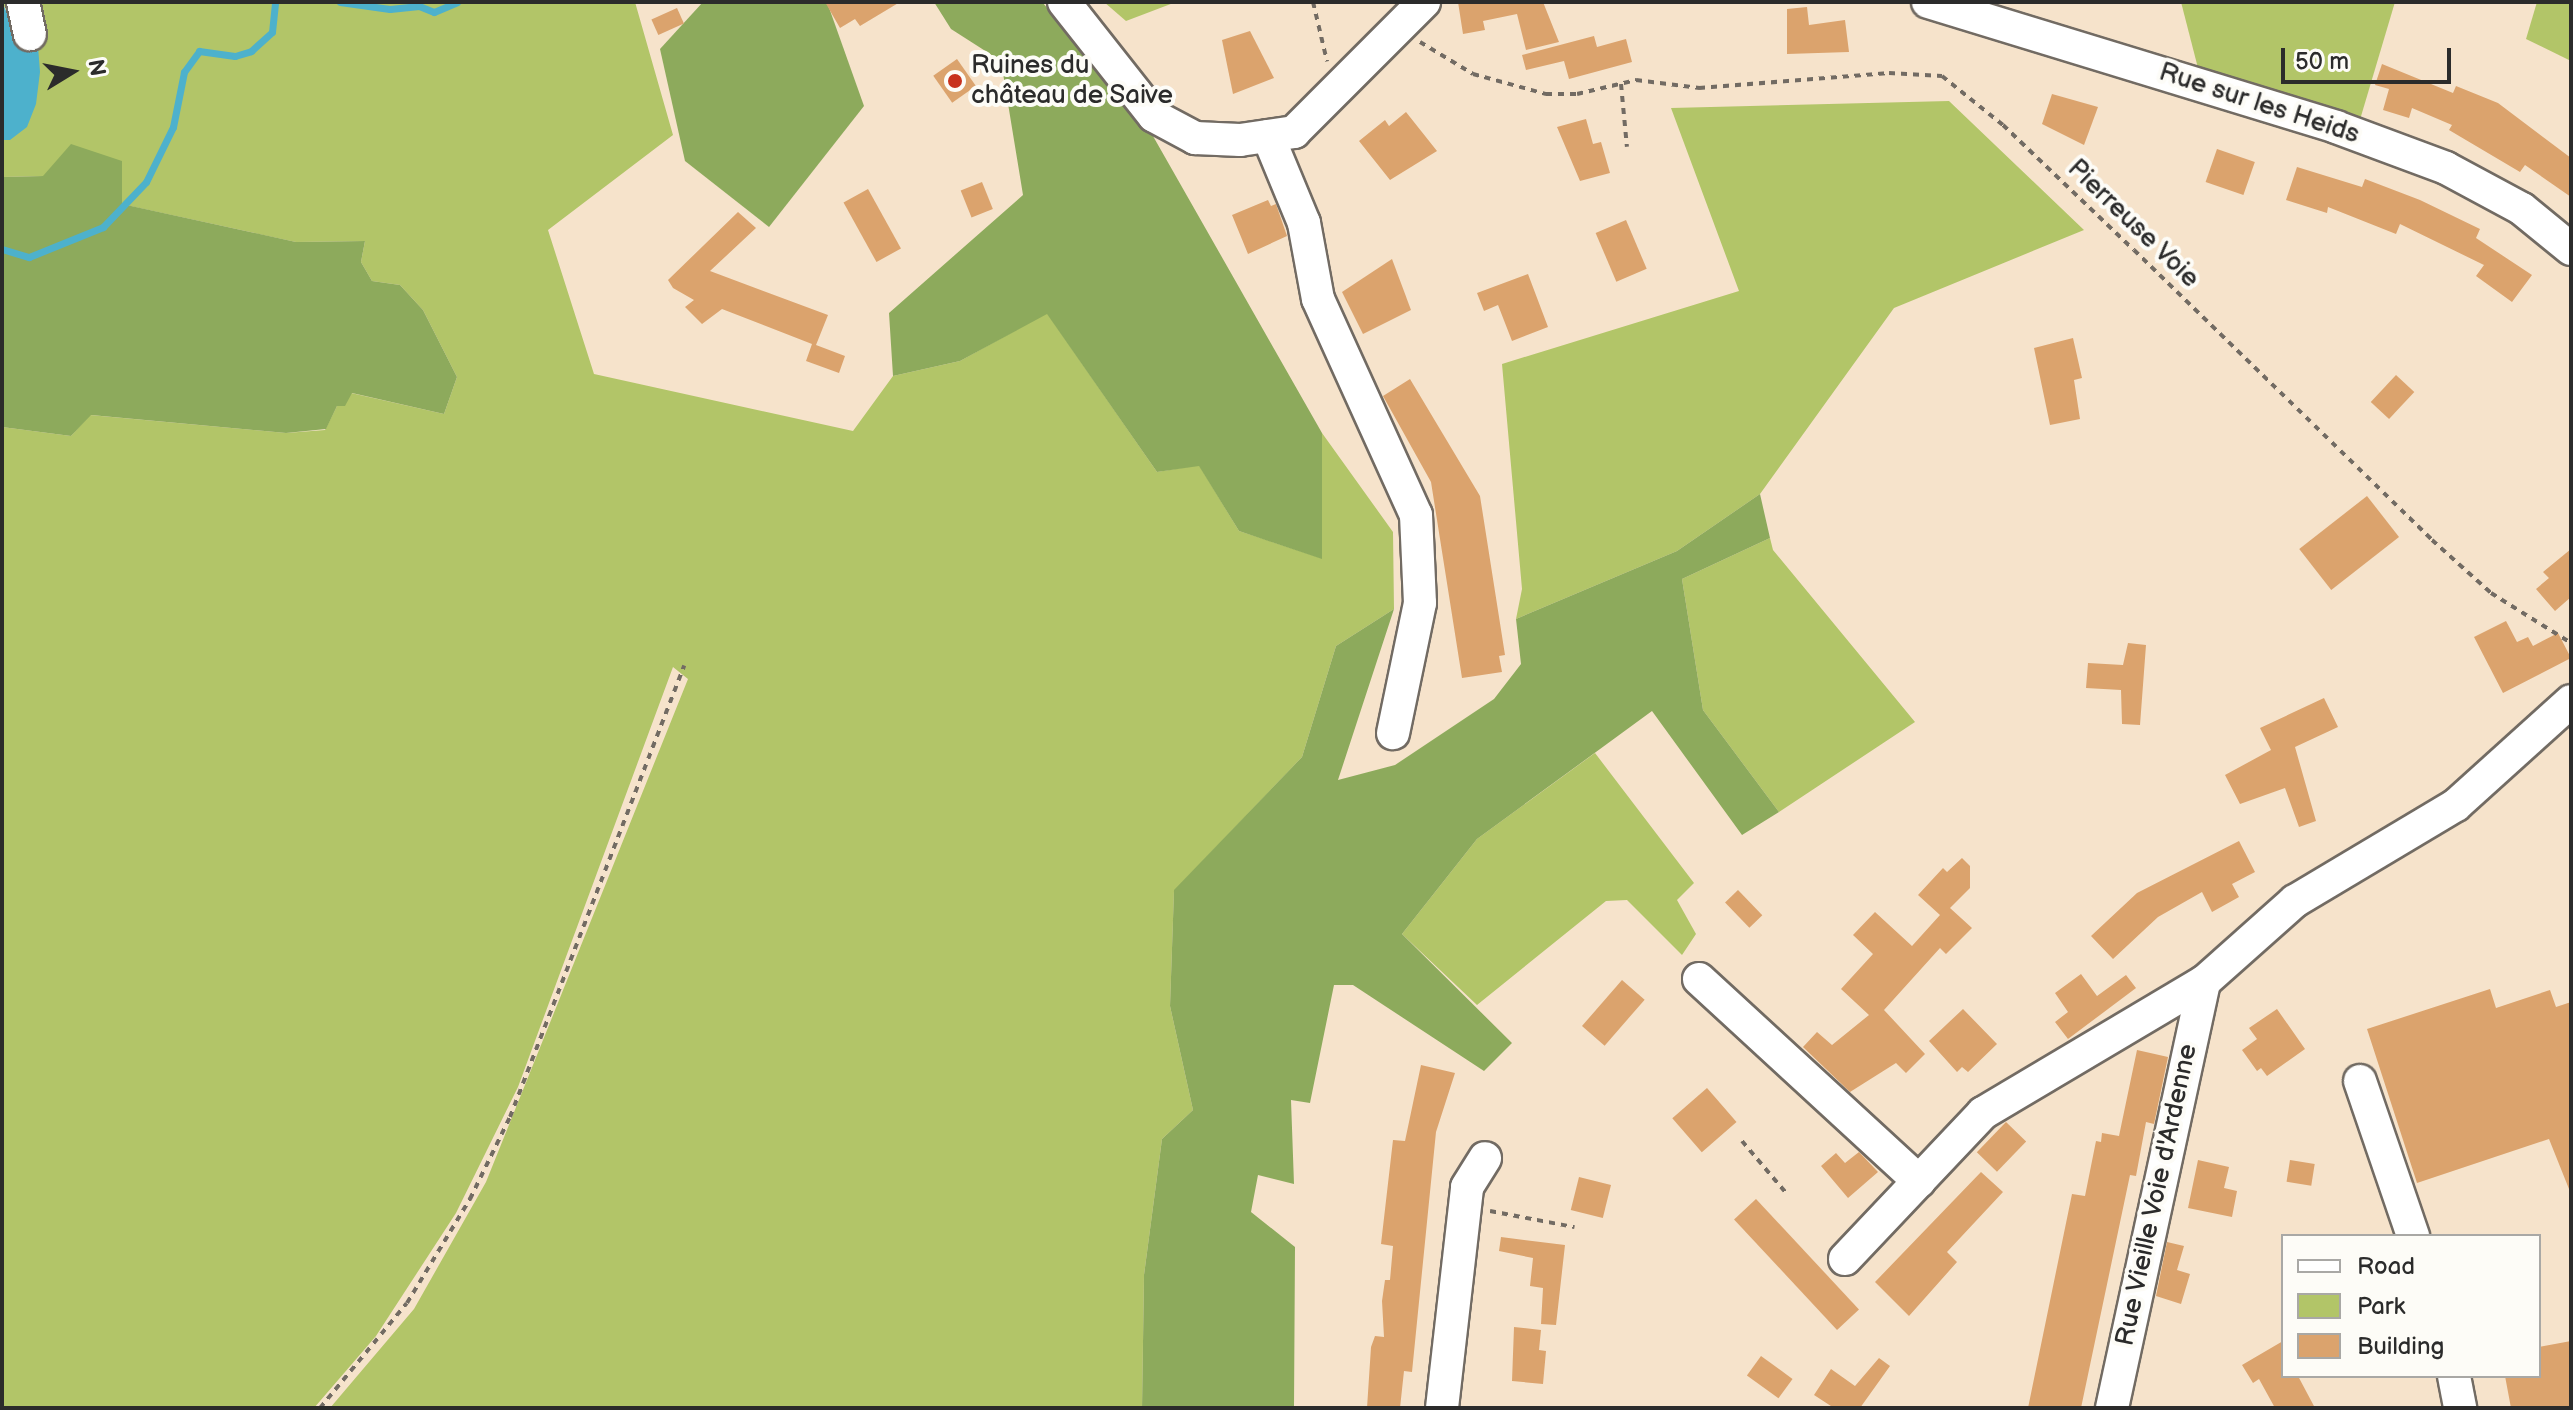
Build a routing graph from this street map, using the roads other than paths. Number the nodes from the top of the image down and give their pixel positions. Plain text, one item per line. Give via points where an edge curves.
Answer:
1 (23, 2) edge
2 (1064, 2) edge
3 (1424, 2) edge
4 (1928, 2) edge
5 (30, 34) dead end
6 (1268, 136) junction
7 (2571, 249) edge
8 (2571, 701) edge
9 (1393, 733) dead end
10 (1699, 979) dead end
11 (2204, 982) junction
12 (2360, 1081) dead end
13 (1485, 1158) dead end
14 (1919, 1181) junction
15 (2412, 1234) edge
16 (1845, 1259) dead end
17 (2454, 1378) edge
18 (1442, 1408) edge
19 (2112, 1408) edge
20 (2460, 1408) edge

1 - 5 street
2 - 6 street via 1154,116 1195,138
3 - 6 street via 1294,132
4 - 7 street, Rue sur les Heids via 2336,127 2446,168 2522,209
6 - 9 street via 1304,223 1318,299 1416,515 1420,603
8 - 11 street, Rue Vieille Voie d'Ardenne via 2456,805 2295,901
10 - 14 street
11 - 14 street, Rue Vieille Voie d'Ardenne via 1983,1113
11 - 19 street, Rue Vieille Voie d'Ardenne
12 - 15 street
13 - 18 street via 1467,1187
14 - 16 street, Rue Vieille Voie d'Ardenne
17 - 20 street

